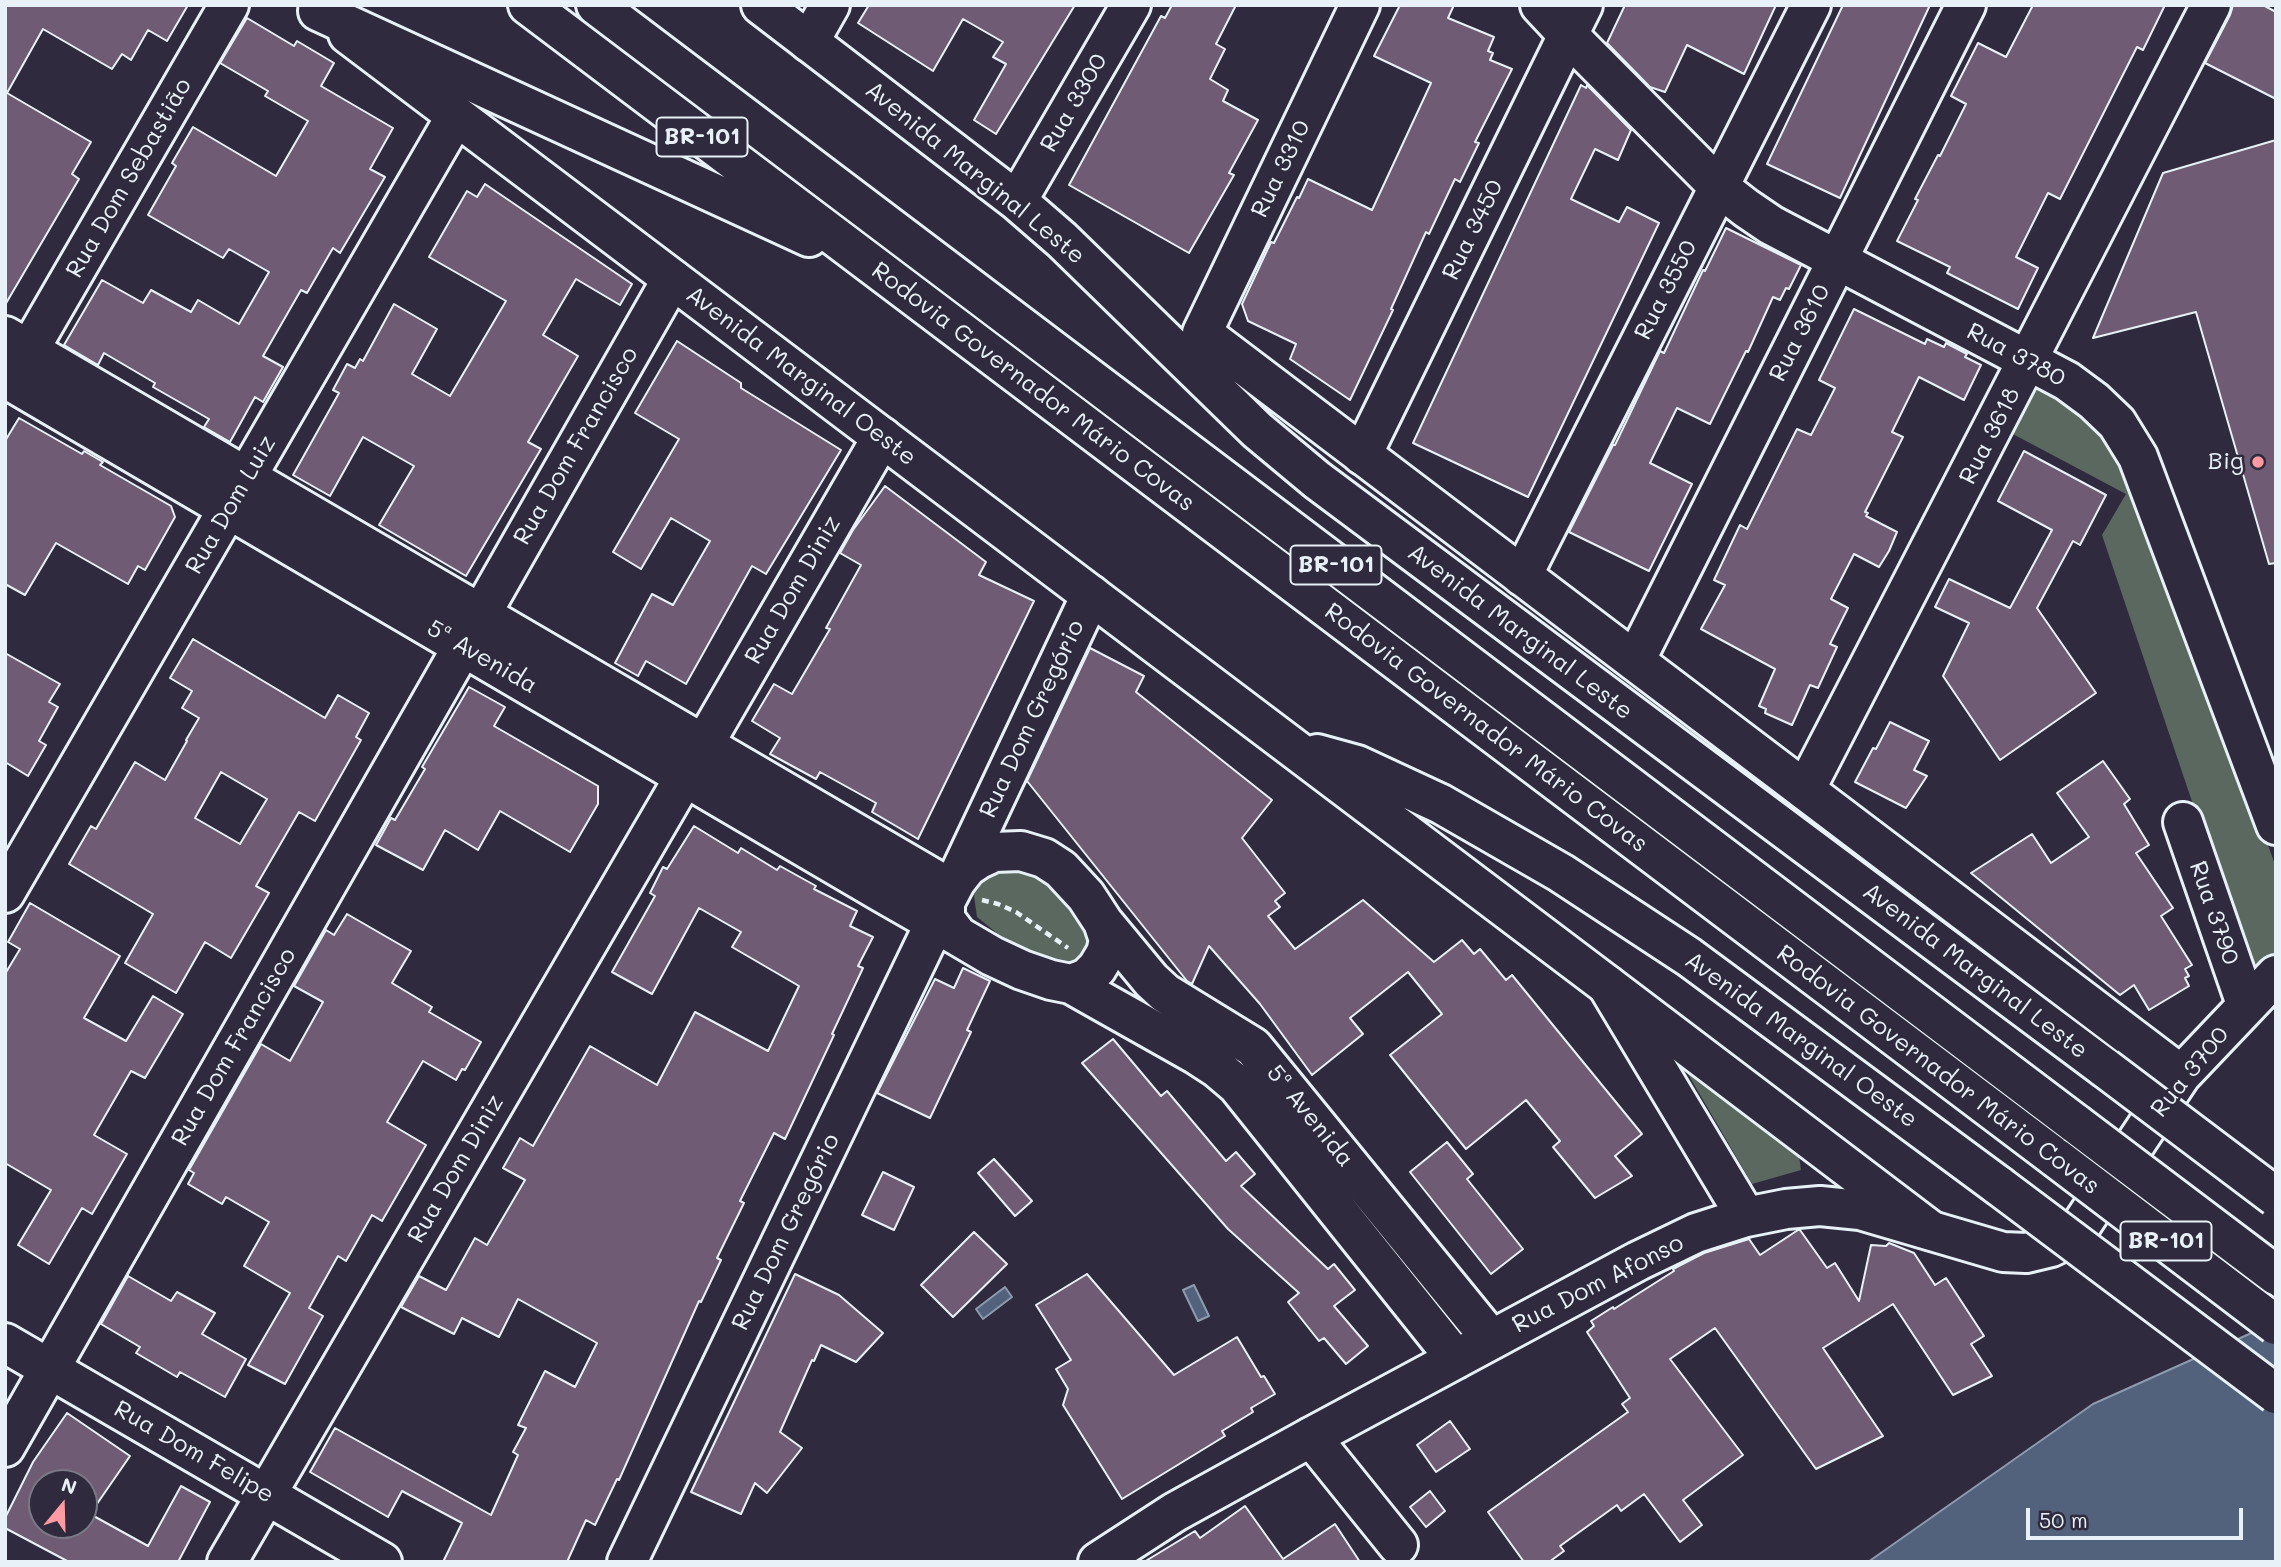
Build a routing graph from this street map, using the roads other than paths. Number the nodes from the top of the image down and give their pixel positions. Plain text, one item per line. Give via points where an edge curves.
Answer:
1 (229, 5) edge
2 (528, 5) edge
3 (596, 5) edge
4 (761, 5) edge
5 (830, 5) edge
6 (1131, 5) edge
7 (1360, 5) edge
8 (1540, 5) edge
9 (1811, 5) edge
10 (1966, 5) edge
11 (2211, 5) edge
12 (314, 8) edge
13 (1576, 20) edge
14 (808, 42) junction
15 (456, 116) junction
16 (1719, 187) junction
17 (1017, 201) junction
18 (1837, 260) junction
19 (876, 268) junction
20 (672, 279) junction
21 (1202, 333) joint
22 (2029, 360) junction
23 (11, 367) edge
24 (882, 437) junction
25 (1362, 455) junction
26 (238, 493) junction
27 (1522, 576) junction
28 (1091, 595) junction
29 (472, 630) junction
30 (1634, 661) junction
31 (1292, 747) junction
32 (694, 760) junction
33 (1805, 790) junction
34 (2183, 822) dead end
35 (2276, 825) edge
36 (5, 893) edge
37 (949, 906) junction
38 (1103, 922) junction
39 (2276, 975) edge
40 (1071, 984) junction
41 (1607, 985) junction
42 (2246, 1004) junction
43 (2181, 1075) junction
44 (2113, 1177) joint
45 (2276, 1198) edge
46 (1746, 1217) junction
47 (1932, 1231) junction
48 (2276, 1275) edge
49 (2276, 1325) edge
50 (1491, 1339) junction
51 (5, 1343) edge
52 (1457, 1359) junction
53 (50, 1369) junction
54 (2276, 1394) edge
55 (1311, 1437) junction
56 (5, 1447) edge
57 (266, 1494) junction
58 (1398, 1545) dead end
59 (227, 1562) edge
60 (382, 1562) edge
61 (627, 1562) edge
62 (1098, 1562) edge

1 - 23 main road, Rua Dom Sebastião
2 - 19 main road, Rodovia Governador Mário Covas / BR-101
3 - 48 main road, Rodovia Governador Mário Covas / BR-101, bridge
4 - 14 main road, Avenida Marginal Leste
5 - 14 main road
6 - 17 main road, Rua 3300
7 - 21 main road, Rua 3310
8 - 13 main road, Rua 3780
9 - 16 main road, Rua 3550
10 - 18 main road, Rua 3610
11 - 22 main road, Rua 3618
12 - 15 main road, Avenida Marginal Oeste
12 - 19 main road
13 - 16 main road, Rua 3780
13 - 25 main road, Rua 3450
14 - 17 main road, Avenida Marginal Leste
15 - 20 main road, Avenida Marginal Oeste
15 - 26 main road, Rua Dom Luiz
16 - 18 main road, Rua 3780 via 1771,225
16 - 27 main road, Rua 3550
17 - 45 main road, Avenida Marginal Leste, bridge via 1100,275 1257,430 1317,480
18 - 22 main road, Rua 3780
18 - 30 main road, Rua 3610
19 - 49 main road, Rodovia Governador Mário Covas / BR-101, bridge
20 - 24 main road, Avenida Marginal Oeste
20 - 29 main road, Rua Dom Francisco
21 - 25 main road, Avenida Marginal Leste
22 - 33 main road, Rua 3618
22 - 35 main road, Rua 3780 via 2094,401 2117,423 2138,457
23 - 26 main road, 5ª Avenida
24 - 28 main road, Avenida Marginal Oeste
24 - 32 main road, Rua Dom Diniz
25 - 27 main road, Avenida Marginal Leste
26 - 29 main road, 5ª Avenida
26 - 36 main road, Rua Dom Luiz
27 - 30 main road, Avenida Marginal Leste
28 - 31 main road, Avenida Marginal Oeste
28 - 37 main road, Rua Dom Gregório
29 - 32 main road, 5ª Avenida
29 - 53 main road, Rua Dom Francisco
30 - 33 main road, Avenida Marginal Leste
31 - 41 main road, Avenida Marginal Oeste
31 - 54 main road, Avenida Marginal Oeste, bridge via 1357,765 1441,804 1561,873 1689,957
32 - 37 main road, 5ª Avenida
32 - 57 main road, Rua Dom Diniz
33 - 43 main road, Avenida Marginal Leste
34 - 42 main road, Rua 3790
37 - 38 main road via 967,867 994,852 1021,851 1061,869
37 - 40 main road via 1022,970
37 - 61 main road, Rua Dom Gregório
38 - 40 main road via 1109,940 1106,953 1087,978
38 - 50 main road, 5ª Avenida via 1165,993 1252,1048
39 - 42 main road, Rua 3700
40 - 52 main road, 5ª Avenida via 1197,1055 1237,1085
41 - 46 main road, Avenida Marginal Oeste
41 - 47 main road
42 - 43 main road, Rua 3700
43 - 44 main road, Rua 3700
44 - 47 main road, Rua Dom Afonso via 2074,1236 2051,1247 2003,1252
46 - 47 main road, Rua Dom Afonso via 1820,1206 1860,1210
46 - 50 main road, Rua Dom Afonso via 1684,1239
50 - 52 main road, Rua Dom Afonso
51 - 53 main road, Rua Dom Felipe
52 - 55 main road, Rua Dom Afonso
53 - 56 main road, Rua Dom Francisco
53 - 57 main road, Rua Dom Felipe
55 - 58 main road
55 - 62 main road, Rua Dom Afonso via 1175,1512
57 - 59 main road, Rua Dom Diniz
57 - 60 main road, Rua Dom Felipe

